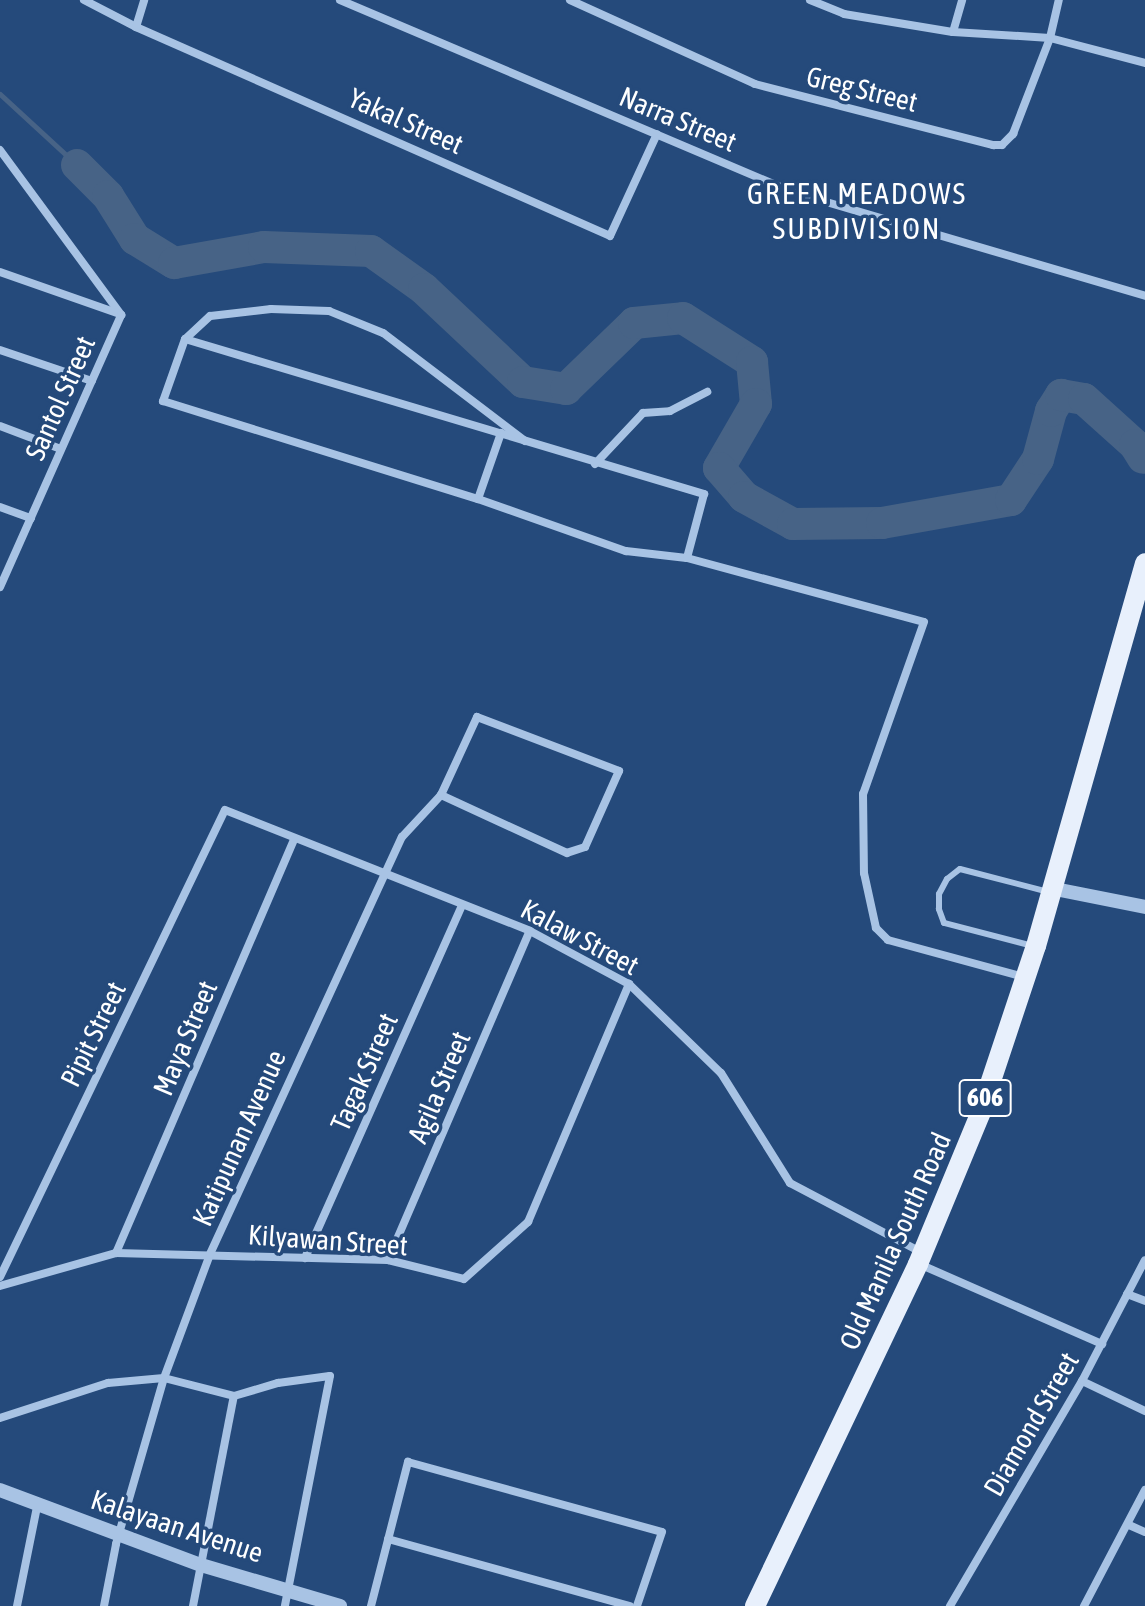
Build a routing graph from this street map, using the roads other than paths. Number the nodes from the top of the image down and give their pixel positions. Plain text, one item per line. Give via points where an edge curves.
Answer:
1 (84, 0) edge
2 (144, 0) edge
3 (340, 0) edge
4 (570, 0) edge
5 (810, 0) edge
6 (962, 0) edge
7 (1059, 0) edge
8 (136, 27) junction
9 (953, 32) junction
10 (1050, 38) junction
11 (1145, 63) edge
12 (657, 134) junction
13 (0, 150) edge
14 (0, 272) edge
15 (1145, 296) edge
16 (121, 315) junction
17 (185, 339) junction
18 (0, 350) edge
19 (92, 381) junction
20 (707, 392) dead end
21 (0, 426) edge
22 (501, 433) junction
23 (525, 441) junction
24 (61, 449) junction
25 (595, 464) junction
26 (478, 499) junction
27 (0, 507) edge
28 (31, 518) junction
29 (687, 558) junction
30 (1145, 563) edge
31 (0, 585) edge
32 (441, 795) junction
33 (225, 810) joint
34 (294, 840) junction
35 (384, 872) junction
36 (1050, 890) junction
37 (462, 905) junction
38 (1145, 907) edge
39 (530, 931) junction
40 (1036, 946) junction
41 (1025, 977) junction
42 (629, 984) junction
43 (116, 1253) junction
44 (210, 1254) junction
45 (305, 1258) junction
46 (920, 1258) junction
47 (388, 1260) junction
48 (1145, 1260) edge
49 (0, 1277) edge
50 (0, 1286) edge
51 (1127, 1294) junction
52 (1145, 1301) edge
53 (1102, 1344) junction
54 (164, 1378) junction
55 (1082, 1381) junction
56 (234, 1396) junction
57 (1145, 1411) edge
58 (0, 1418) edge
59 (0, 1490) edge
60 (1145, 1490) edge
61 (37, 1507) junction
62 (1129, 1525) junction
63 (1145, 1532) edge
64 (118, 1536) junction
65 (388, 1539) junction
66 (201, 1565) junction
67 (288, 1590) junction
68 (17, 1606) edge
69 (104, 1606) edge
70 (193, 1606) edge
71 (285, 1606) edge
72 (340, 1606) edge
73 (371, 1606) edge
74 (630, 1606) edge
75 (637, 1606) edge
76 (755, 1606) edge
77 (950, 1606) edge
78 (1084, 1606) edge

1 - 8 street, Yakal Street
2 - 8 street
3 - 12 street, Narra Street
4 - 10 street, Greg Street via 755,84 993,145 1002,145 1013,134
5 - 9 street via 844,14
6 - 9 street
7 - 10 street, Greg Street
8 - 12 street, Yakal Street via 610,236
9 - 10 street
10 - 11 street
12 - 15 street, Narra Street via 789,191
13 - 16 street
14 - 16 street
16 - 19 street, Santol Street
17 - 22 street
17 - 23 street via 210,316 271,309 329,311 383,333
17 - 26 street via 163,401
18 - 19 street
19 - 24 street, Santol Street
20 - 25 street via 670,411 643,413
21 - 24 street
22 - 23 street
22 - 26 street
23 - 25 street
24 - 28 street, Santol Street
25 - 29 street via 704,494
26 - 29 street via 626,551
27 - 28 street
28 - 31 street, Santol Street
29 - 41 street via 924,622 863,794 864,873 876,928 888,940
30 - 36 main road, Old Manila South Road / 606
32 - 32 street, Katipunan Avenue via 567,853 585,847 619,771 477,717
32 - 35 street, Katipunan Avenue via 402,837
33 - 34 street, Kalaw Street
33 - 49 street, Pipit Street
34 - 35 street, Kalaw Street
34 - 43 street, Maya Street
35 - 37 street, Kalaw Street
35 - 44 street, Katipunan Avenue
36 - 38 street
36 - 40 main road, Old Manila South Road / 606
36 - 40 lane via 960,869 939,894 944,923
37 - 39 street, Kalaw Street
37 - 45 street, Tagak Street
39 - 42 street, Kalaw Street
39 - 47 street, Agila Street
40 - 41 main road, Old Manila South Road / 606
41 - 46 main road, Old Manila South Road / 606 via 980,1114
42 - 46 street, Kalaw Street via 721,1073 790,1183
42 - 47 street, Kilyawan Street via 528,1222 464,1279
43 - 44 street, Kilyawan Street
43 - 50 street, Kilyawan Street
44 - 45 street, Kilyawan Street
44 - 54 street, Katipunan Avenue
45 - 47 street, Kilyawan Street
46 - 53 street, Kalaw Street
46 - 76 main road, Old Manila South Road / 606
48 - 51 street, Diamond Street
51 - 52 street
51 - 53 street, Diamond Street
53 - 55 street, Diamond Street
54 - 56 street
54 - 58 street via 108,1383
54 - 64 street, Katipunan Avenue
55 - 57 street
55 - 77 street, Diamond Street
56 - 66 street
56 - 67 street via 330,1376
59 - 61 street, Kalayaan Avenue
60 - 62 street
61 - 64 street, Kalayaan Avenue
61 - 68 street
62 - 63 street
62 - 78 street
64 - 66 street, Kalayaan Avenue
64 - 69 street, Katipunan Avenue
65 - 73 street
65 - 74 street
65 - 75 street via 408,1462 662,1532
66 - 67 street, Kalayaan Avenue
66 - 70 street
67 - 71 street
67 - 72 street, Kalayaan Avenue

